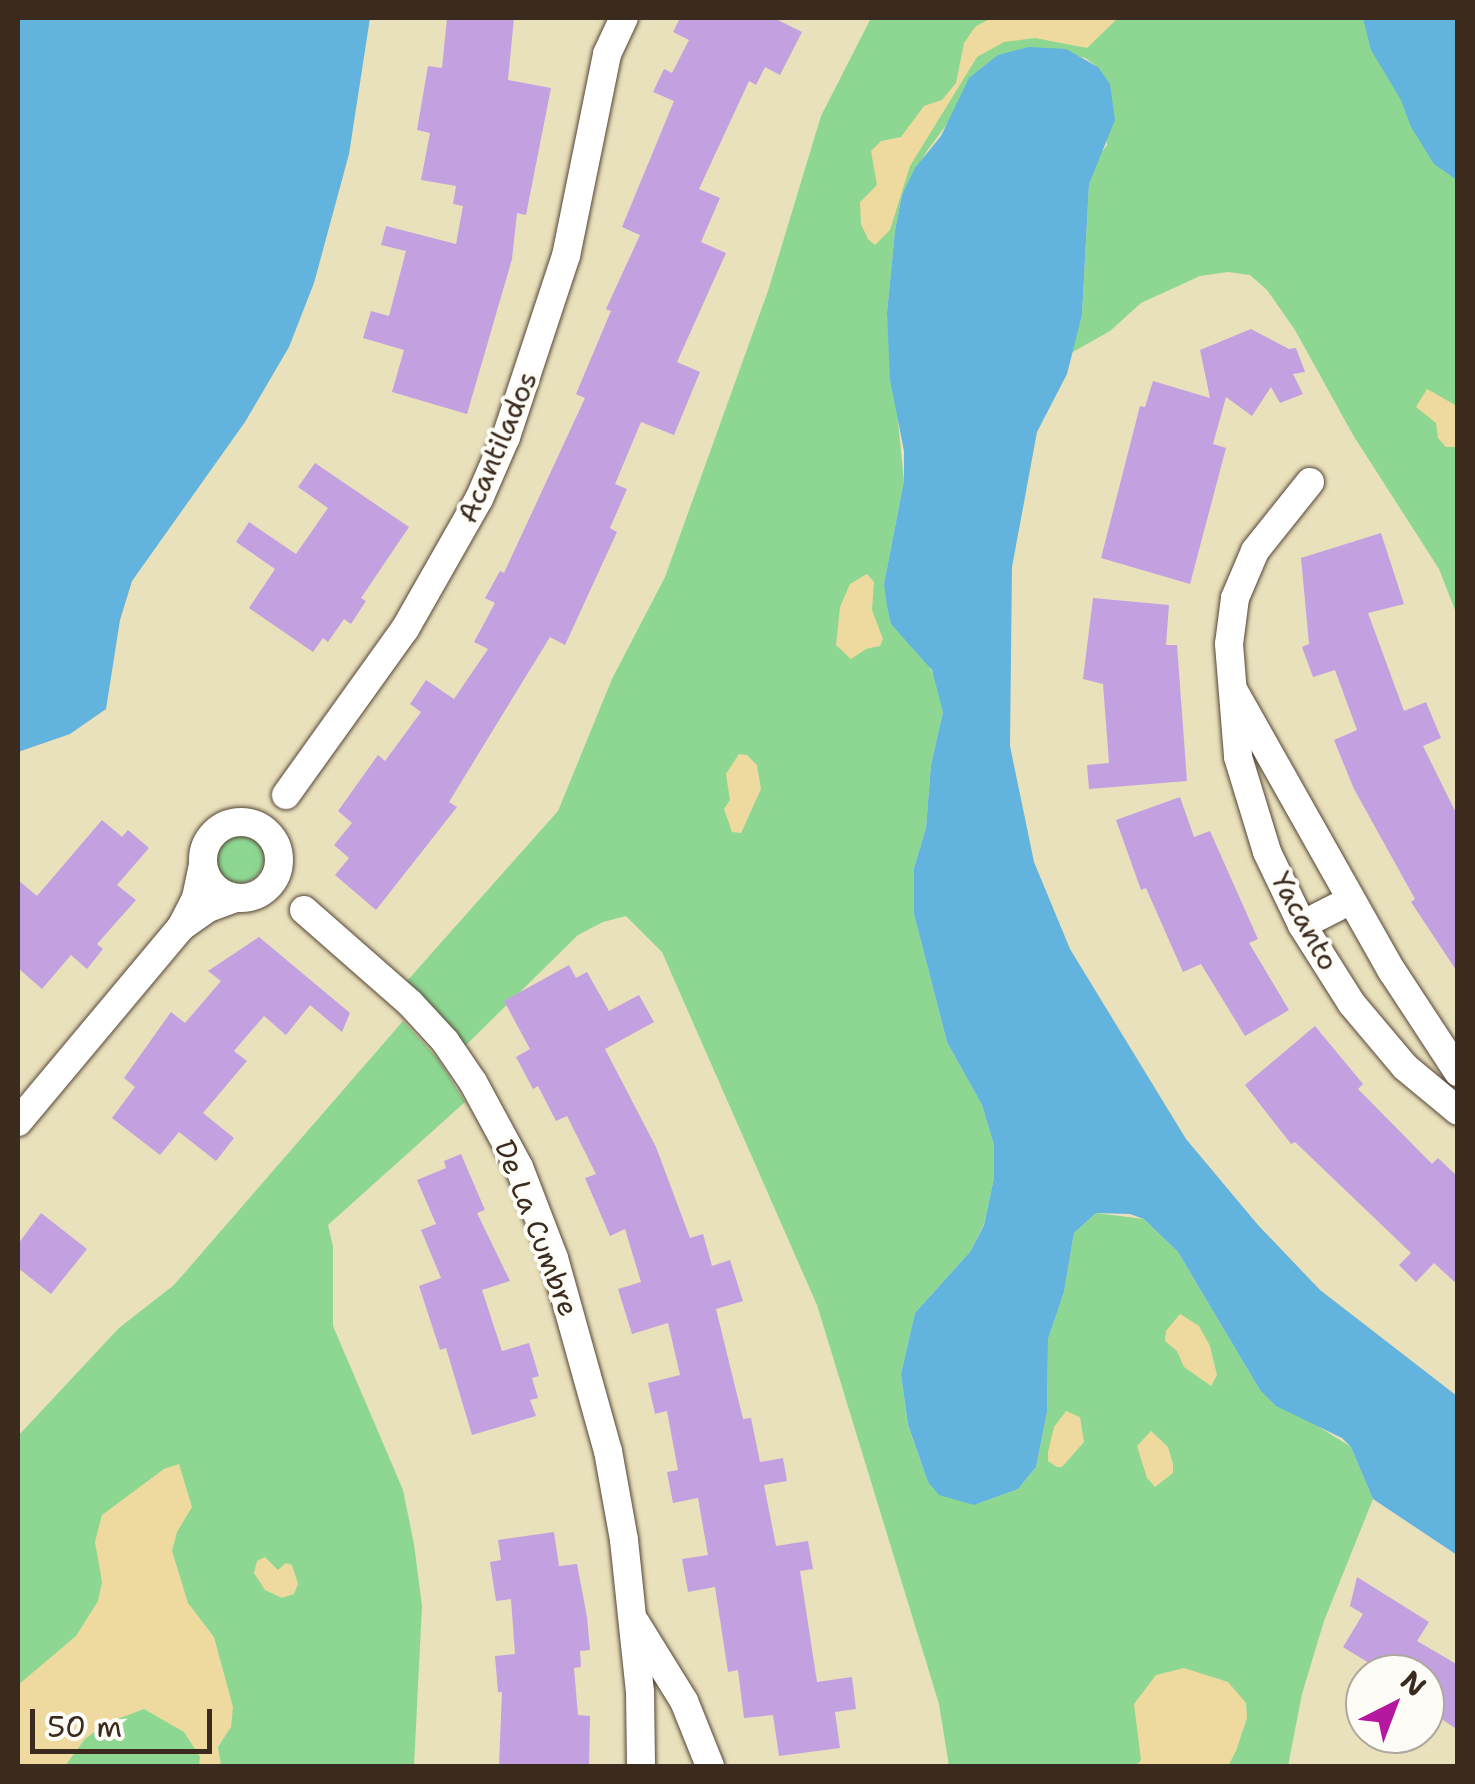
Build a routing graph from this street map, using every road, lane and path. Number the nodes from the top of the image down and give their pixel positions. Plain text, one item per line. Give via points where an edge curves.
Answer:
1 (604, 18) edge
2 (624, 18) edge
3 (608, 54) junction
4 (1310, 482) dead end
5 (1234, 690) junction
6 (286, 796) junction
7 (242, 821) junction
8 (278, 850) junction
9 (203, 865) junction
10 (242, 897) junction
11 (1351, 900) junction
12 (304, 910) junction
13 (1302, 925) junction
14 (181, 927) junction
15 (1458, 1072) edge
16 (1458, 1112) edge
17 (18, 1122) edge
18 (632, 1617) junction
19 (641, 1766) edge
20 (710, 1766) edge

1 - 3 street, Acantilados
2 - 3 street, Acantilados
3 - 6 street, Acantilados via 566,256 526,386 492,468 405,629
4 - 5 street, Yacanto via 1243,577 1230,632
5 - 11 street, Yacanto
5 - 13 street, Yacanto via 1238,757 1253,814
6 - 7 street
6 - 8 street
7 - 8 street via 263,828
7 - 9 street via 212,834
8 - 10 street via 275,877
8 - 12 street
9 - 10 street via 214,886
9 - 14 street
10 - 12 street
10 - 14 street via 208,908
11 - 13 street
11 - 15 street, Yacanto
12 - 18 street, De La Cumbre via 444,1041 519,1167 586,1360 624,1540
13 - 16 street, Yacanto via 1352,1004 1405,1066
14 - 17 street
18 - 19 street, De La Cumbre
18 - 20 street, De La Cumbre via 684,1701

